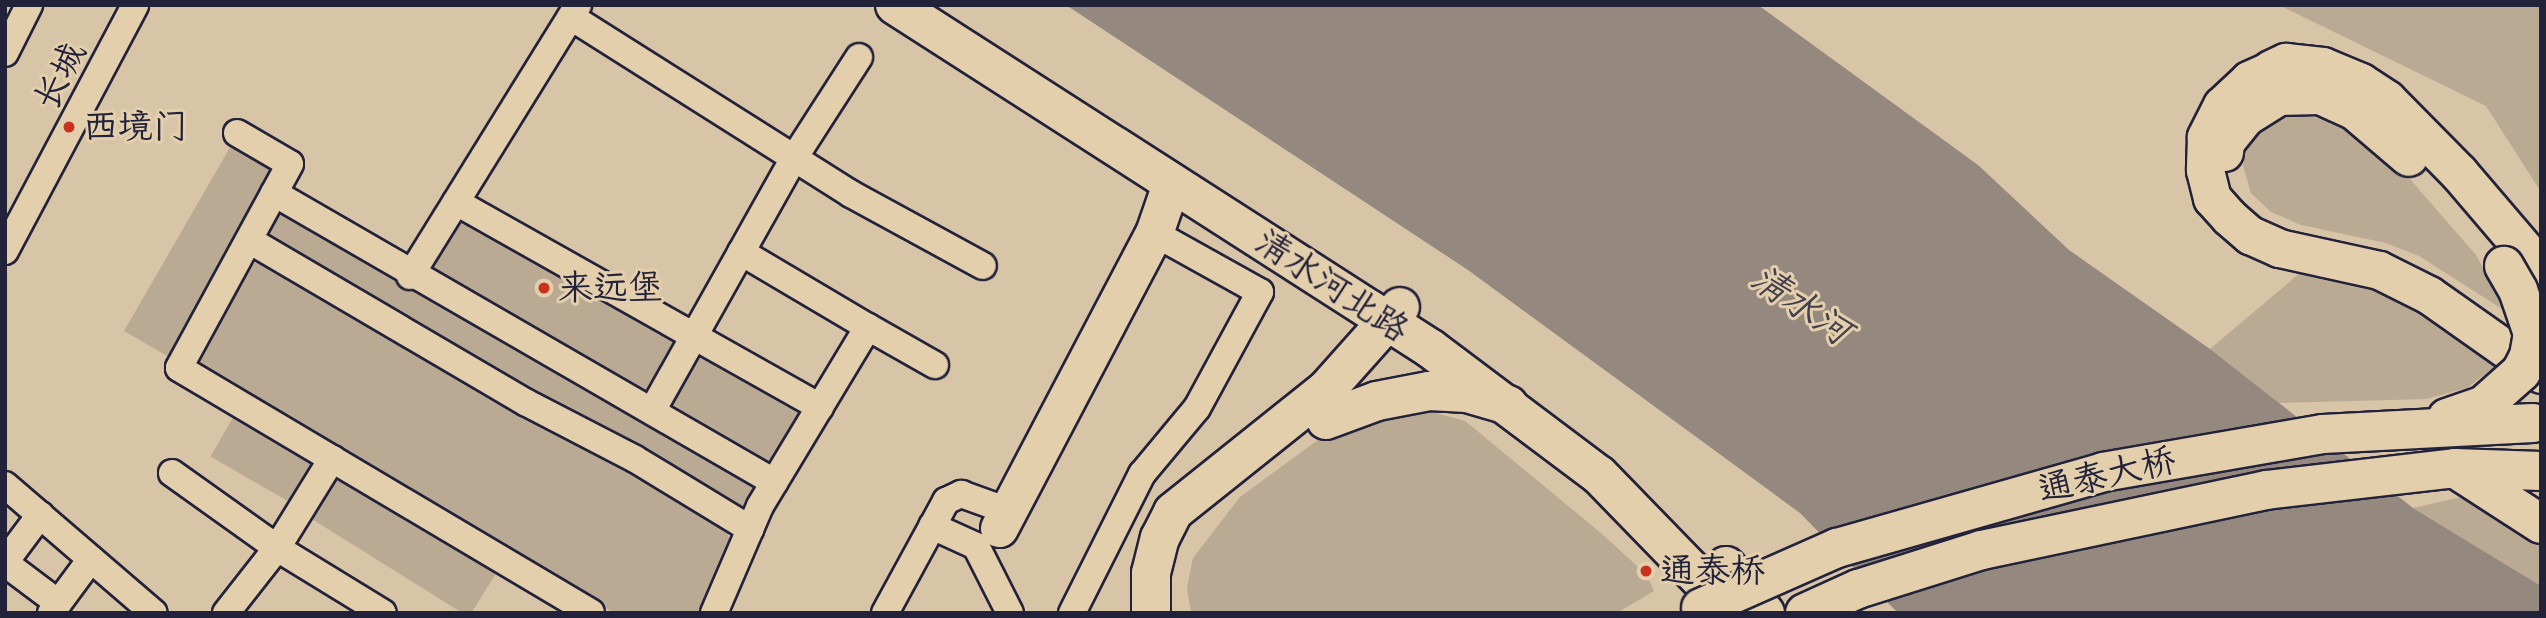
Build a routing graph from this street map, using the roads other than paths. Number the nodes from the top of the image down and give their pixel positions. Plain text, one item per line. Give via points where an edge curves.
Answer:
1 (29, 5) edge
2 (135, 5) edge
3 (895, 5) edge
4 (934, 5) edge
5 (575, 11) edge
6 (5, 53) edge
7 (859, 57) dead end
8 (2274, 83) junction
9 (237, 133) dead end
10 (794, 158) junction
11 (1171, 184) junction
12 (274, 193) junction
13 (456, 202) junction
14 (1154, 233) junction
15 (249, 240) junction
16 (5, 251) edge
17 (741, 252) junction
18 (2523, 262) edge
19 (983, 266) dead end
20 (410, 276) junction
21 (1404, 320) junction
22 (868, 327) junction
23 (693, 337) junction
24 (2541, 357) edge
25 (935, 365) dead end
26 (2541, 374) edge
27 (1508, 405) junction
28 (820, 407) junction
29 (652, 411) junction
30 (1326, 420) junction
31 (2537, 423) edge
32 (2402, 429) junction
33 (332, 459) junction
34 (2455, 468) junction
35 (2541, 471) edge
36 (172, 473) dead end
37 (774, 482) junction
38 (5, 485) edge
39 (40, 515) junction
40 (1003, 520) joint
41 (2541, 524) edge
42 (932, 526) junction
43 (750, 530) junction
44 (277, 548) junction
45 (91, 559) junction
46 (5, 562) edge
47 (55, 608) edge
48 (1702, 612) edge
49 (154, 613) edge
50 (226, 613) edge
51 (383, 613) edge
52 (591, 613) edge
53 (714, 613) edge
54 (885, 613) edge
55 (1010, 613) edge
56 (1072, 613) edge
57 (1151, 613) edge
58 (1177, 613) edge
59 (1765, 613) edge
60 (1805, 613) edge

1 - 6 street
2 - 16 street, 长城
3 - 11 main road, 清水河北路
4 - 21 main road, 清水河北路
5 - 10 street
5 - 13 street
7 - 10 street
8 - 18 main road via 2354,110
8 - 24 main road via 2225,142 2222,169 2236,195 2260,217 2289,231 2386,256 2426,275
8 - 26 main road via 2249,80 2222,105 2206,136 2205,170 2212,198 2229,217 2250,235 2279,248 2379,270 2429,295
9 - 12 street via 290,164
10 - 17 street
10 - 19 street
11 - 14 main road
11 - 21 main road, 清水河北路
12 - 15 street
12 - 20 street
13 - 20 street
13 - 23 street
14 - 40 main road
14 - 56 street via 1260,292 1197,408 1142,474
15 - 33 street via 179,368
15 - 43 street via 515,396 635,459
17 - 22 street
17 - 23 street
18 - 32 main road, bridge via 2518,290 2533,334 2521,372 2484,405 2465,415
20 - 29 street
21 - 27 main road, 清水河北路
21 - 30 main road
21 - 57 main road via 1326,390 1173,512 1160,538 1152,573
21 - 59 main road, 清水河北路 via 1632,472 1678,514
22 - 25 street
22 - 28 street
23 - 28 street
23 - 29 street
27 - 30 main road via 1467,393 1429,391 1377,401
27 - 48 main road, 清水河北路 via 1636,508
28 - 37 street
29 - 37 street
30 - 58 main road via 1215,501 1196,524 1177,563
31 - 32 main road, 通泰大桥, bridge
32 - 48 main road, 通泰大桥, bridge via 2323,434 2103,472 1837,548
33 - 44 street
33 - 52 street
34 - 35 main road, 通泰大桥
34 - 41 main road
34 - 60 main road, 通泰大桥 via 2266,490 1982,550 1857,589
36 - 44 street
37 - 43 street
38 - 39 street
39 - 45 street
39 - 46 street
40 - 42 street via 961,494 946,501
42 - 54 street
42 - 55 street via 976,546
43 - 53 street
44 - 50 street
44 - 51 street
45 - 47 street
45 - 49 street
46 - 47 street

